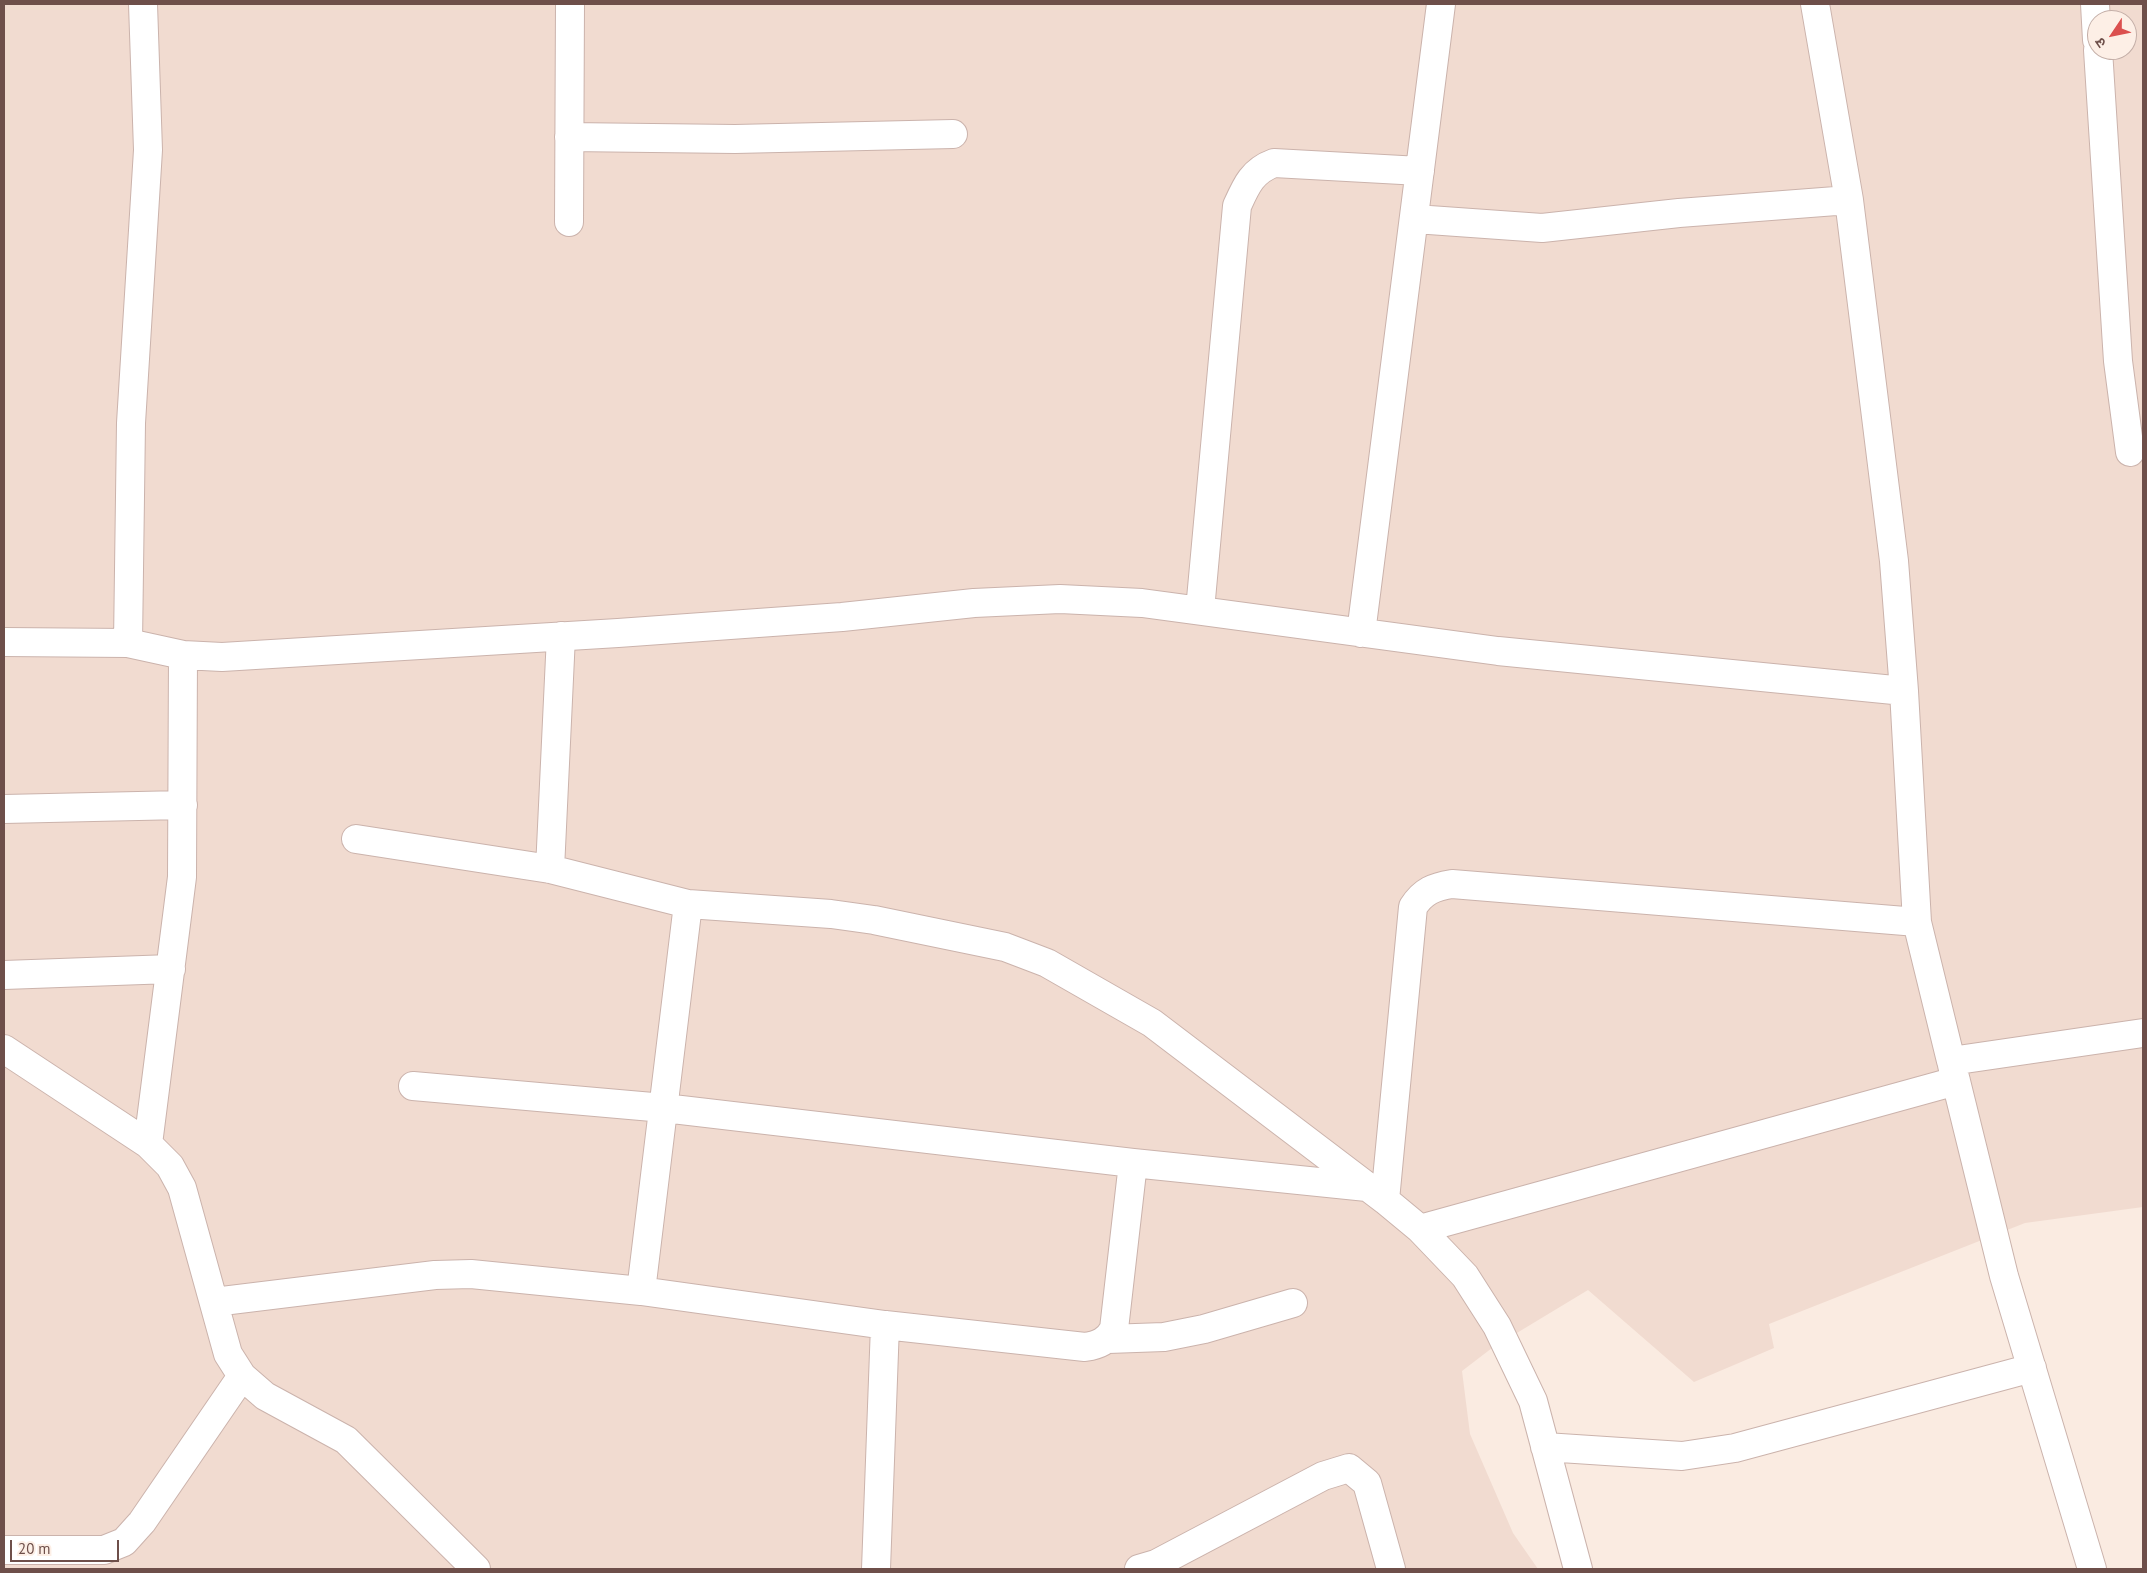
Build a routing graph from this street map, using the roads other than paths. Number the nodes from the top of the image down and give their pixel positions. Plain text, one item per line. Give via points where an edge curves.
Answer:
1 (143, 4) edge
2 (570, 4) edge
3 (1441, 4) edge
4 (1815, 4) edge
5 (2099, 60) edge
6 (953, 134) dead end
7 (569, 137) junction
8 (1420, 171) junction
9 (1849, 200) junction
10 (1415, 219) junction
11 (569, 222) dead end
12 (2130, 452) dead end
13 (1200, 610) junction
14 (1361, 633) junction
15 (561, 636) junction
16 (4, 642) edge
17 (128, 643) junction
18 (183, 655) junction
19 (1904, 692) junction
20 (183, 805) junction
21 (4, 809) edge
22 (356, 839) dead end
23 (550, 869) junction
24 (688, 904) junction
25 (1917, 922) junction
26 (171, 969) junction
27 (4, 975) edge
28 (2143, 1033) edge
29 (4, 1049) edge
30 (1954, 1071) junction
31 (413, 1086) dead end
32 (664, 1108) junction
33 (148, 1144) junction
34 (1133, 1162) junction
35 (1376, 1194) junction
36 (1420, 1229) junction
37 (642, 1292) junction
38 (214, 1302) junction
39 (1293, 1303) dead end
40 (885, 1325) junction
41 (1108, 1339) junction
42 (2032, 1368) junction
43 (242, 1376) junction
44 (1545, 1447) junction
45 (4, 1550) edge
46 (476, 1569) edge
47 (876, 1569) edge
48 (1139, 1569) edge
49 (1391, 1569) edge
50 (1578, 1569) edge
51 (2092, 1569) edge

1 - 17 street via 148,150 132,424
2 - 7 street
3 - 8 street
4 - 9 street
5 - 12 street via 2118,361
6 - 7 street via 735,139
7 - 11 street
8 - 10 street
8 - 13 street via 1274,163 1262,167 1248,180 1236,206
9 - 10 street via 1542,228
9 - 19 street via 1894,561
10 - 14 street
13 - 14 street
13 - 15 street via 1142,603 1041,600
14 - 19 street
15 - 18 street via 222,657
15 - 23 street
16 - 17 street
17 - 18 street
18 - 20 street
19 - 25 street
20 - 21 street
20 - 26 street via 182,877
22 - 23 street
23 - 24 street
24 - 32 street
24 - 35 street via 874,920 1005,947 1047,962 1152,1023
25 - 30 street
25 - 35 street via 1452,884 1420,895 1413,907
26 - 27 street
26 - 33 street
28 - 30 street
29 - 33 street
30 - 36 street
30 - 42 street via 2004,1276
31 - 32 street
32 - 34 street
32 - 37 street
33 - 38 street via 170,1166 182,1188
34 - 35 street
34 - 41 street via 1114,1329
35 - 36 street
36 - 44 street via 1465,1276 1497,1326 1533,1401
37 - 38 street via 471,1274 435,1275
37 - 40 street
38 - 43 street via 228,1354
39 - 41 street via 1204,1330 1164,1337
40 - 41 street via 1085,1347 1096,1346
40 - 47 street
42 - 44 street via 1735,1448 1682,1456
42 - 51 street
43 - 45 street via 142,1522 124,1542 104,1550
43 - 46 street via 265,1396 346,1440
44 - 50 street
48 - 49 street via 1156,1564 1324,1476 1349,1468 1367,1483

